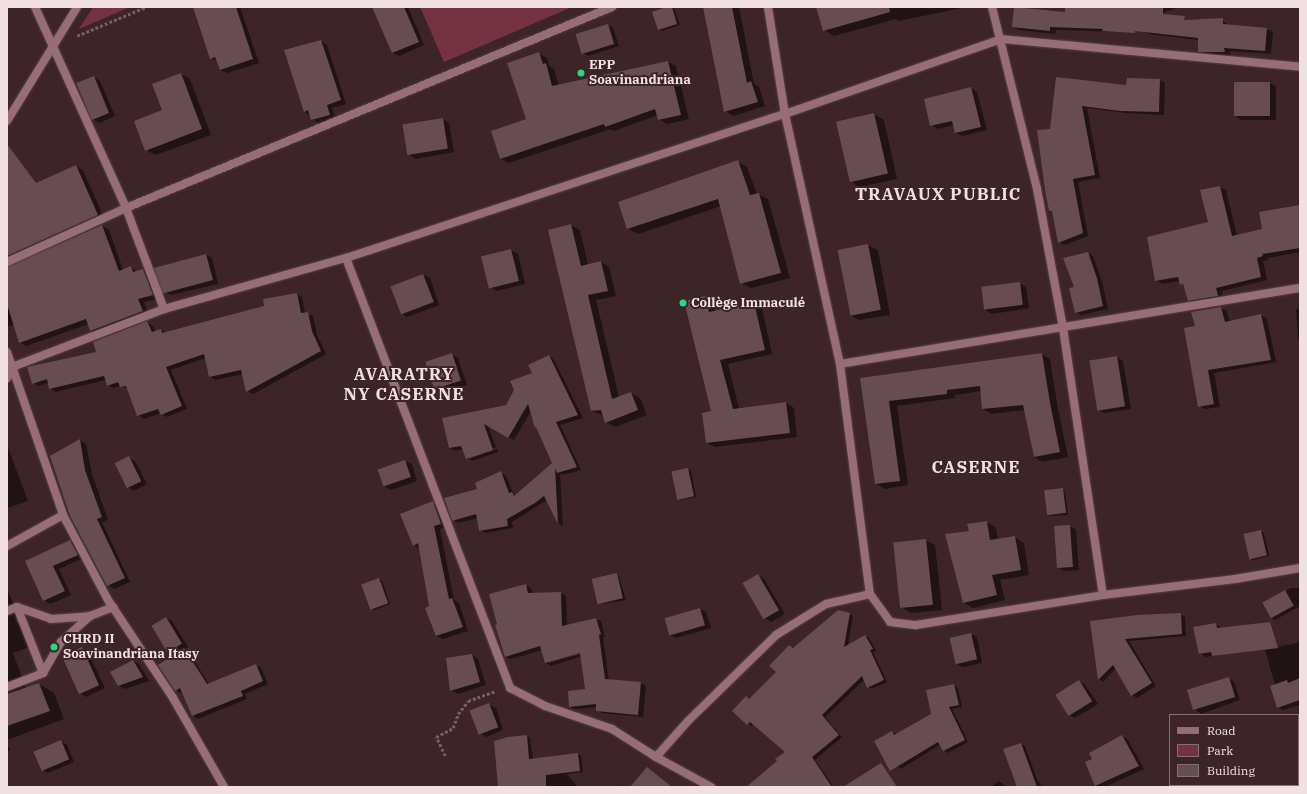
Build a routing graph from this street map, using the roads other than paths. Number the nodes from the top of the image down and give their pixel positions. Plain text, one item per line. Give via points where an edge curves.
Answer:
1 (35, 7) edge
2 (77, 7) edge
3 (612, 7) edge
4 (768, 7) edge
5 (992, 7) edge
6 (1001, 39) junction
7 (54, 46) junction
8 (1300, 67) edge
9 (785, 114) junction
10 (7, 121) edge
11 (126, 208) junction
12 (346, 258) junction
13 (7, 262) edge
14 (1300, 288) edge
15 (164, 309) junction
16 (1063, 328) junction
17 (7, 352) edge
18 (840, 364) junction
19 (12, 367) junction
20 (7, 378) edge
21 (63, 515) junction
22 (7, 546) edge
23 (1300, 568) edge
24 (870, 594) junction
25 (1103, 595) junction
26 (17, 607) junction
27 (113, 607) junction
28 (7, 611) edge
29 (90, 616) junction
30 (43, 673) junction
31 (7, 687) edge
32 (656, 757) junction
33 (224, 787) edge
34 (711, 787) edge

1 - 7 street
2 - 7 street
3 - 11 street
4 - 9 street
5 - 6 street
6 - 8 street
6 - 9 street
6 - 16 street via 1037,189
7 - 10 street
7 - 11 street
9 - 12 street
9 - 18 street
11 - 13 street
11 - 15 street
12 - 15 street
12 - 32 street via 510,688 545,706 612,729
14 - 16 street
15 - 19 street
16 - 18 street
16 - 25 street
17 - 19 street
18 - 24 street
19 - 20 street
19 - 21 street
21 - 22 street
21 - 27 street
23 - 25 street via 1235,579
24 - 25 street via 890,622 916,626
24 - 32 street via 826,604 776,634 688,721
26 - 28 street
26 - 29 street via 51,619
26 - 30 street
27 - 29 street
27 - 33 street via 173,698
29 - 30 street via 61,642
30 - 31 street
32 - 34 street

